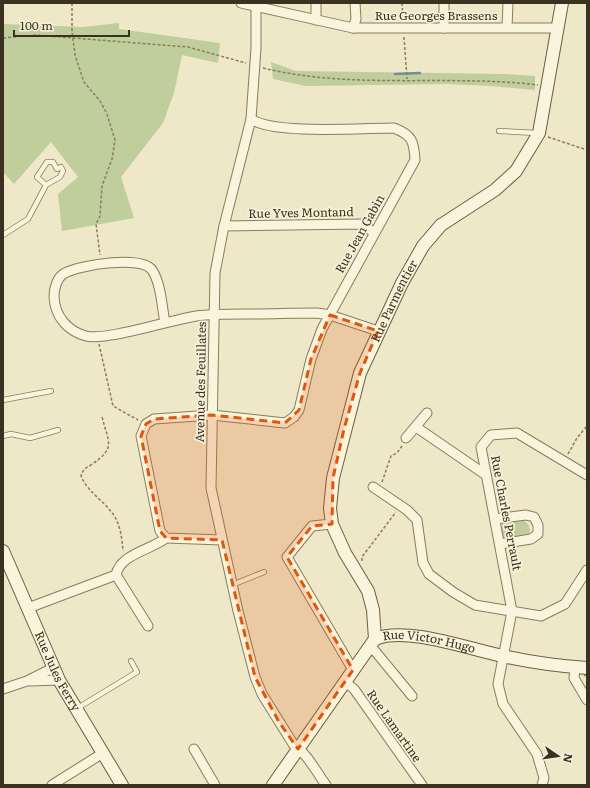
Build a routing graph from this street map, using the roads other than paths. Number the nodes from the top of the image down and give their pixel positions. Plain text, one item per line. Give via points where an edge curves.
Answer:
1 (241, 3) edge
2 (316, 3) edge
3 (355, 3) edge
4 (444, 3) edge
5 (508, 3) edge
6 (562, 3) edge
7 (256, 5) edge
8 (316, 20) junction
9 (507, 27) junction
10 (353, 28) junction
11 (444, 28) junction
12 (557, 28) junction
13 (252, 120) junction
14 (499, 131) dead end
15 (538, 133) junction
16 (46, 185) junction
17 (224, 226) junction
18 (374, 233) junction
19 (3, 235) edge
20 (214, 314) junction
21 (330, 315) junction
22 (166, 323) junction
23 (378, 331) junction
24 (51, 391) dead end
25 (3, 400) edge
26 (427, 413) dead end
27 (212, 415) junction
28 (416, 427) junction
29 (58, 430) dead end
30 (3, 436) edge
31 (406, 438) road end
32 (481, 447) junction
33 (469, 463) junction
34 (486, 475) junction
35 (587, 475) edge
36 (373, 488) road end
37 (495, 519) junction
38 (332, 524) junction
39 (166, 538) junction
40 (222, 540) junction
41 (500, 544) junction
42 (3, 551) edge
43 (587, 570) edge
44 (264, 572) dead end
45 (116, 575) junction
46 (232, 585) junction
47 (28, 608) junction
48 (512, 611) junction
49 (148, 626) dead end
50 (372, 642) junction
51 (502, 656) junction
52 (131, 660) dead end
53 (575, 667) junction
54 (53, 668) junction
55 (587, 668) edge
56 (353, 670) junction
57 (59, 680) junction
58 (27, 681) junction
59 (345, 682) junction
60 (3, 689) edge
61 (412, 696) dead end
62 (587, 700) edge
63 (76, 709) junction
64 (298, 748) junction
65 (194, 749) dead end
66 (103, 754) junction
67 (52, 785) edge
68 (122, 785) edge
69 (216, 785) edge
70 (273, 785) edge
71 (326, 785) edge
72 (422, 785) edge
73 (542, 785) edge

1 - 7 street, Rue Georges Brassens
2 - 8 street
3 - 10 street via 356,19
4 - 11 street
5 - 9 street
6 - 12 street, Rue Parmentier
7 - 8 street, Rue Georges Brassens
7 - 13 street, Avenue des Feuillates
8 - 10 street, Rue Georges Brassens
9 - 11 street, Rue Georges Brassens
9 - 12 street, Rue Georges Brassens
10 - 11 street, Rue Georges Brassens
12 - 15 street, Rue Parmentier via 541,88
13 - 17 street, Avenue des Feuillates
13 - 18 street, Rue Jean Gabin via 286,129 394,128 408,134 414,147 415,160
14 - 15 lane
15 - 23 street, Rue Parmentier via 516,171 495,190 432,234 412,262
16 - 16 lane via 38,177 47,162 53,162 57,169 61,167 63,171 60,177
16 - 19 lane via 28,219
17 - 18 street, Rue Yves Montand via 363,224
17 - 20 street, Avenue des Feuillates via 215,273
18 - 21 street, Rue Jean Gabin
20 - 21 street
20 - 22 street
20 - 27 street, Avenue des Feuillates
21 - 23 street
21 - 27 street, Rue Jean Gabin via 311,359 299,410 294,417 285,423
22 - 22 street via 157,281 152,269 144,264 134,261 73,270 64,273 55,287 54,296 58,313 69,328 88,336
23 - 38 street, Rue Parmentier via 360,373 343,436 333,478 330,508
24 - 25 lane
26 - 28 street
27 - 39 street, Rue Jean Gabin via 154,419 146,424 142,436 160,531
27 - 40 street, Avenue des Feuillates via 211,488
28 - 31 street
28 - 33 street
29 - 30 lane via 30,438 11,434
32 - 33 street
32 - 34 street, Rue Charles Perrault
32 - 35 street, Rue Charles Perrault via 491,436 517,433
33 - 34 street
34 - 37 street, Rue Charles Perrault
36 - 48 street via 417,520 423,563 429,574 475,605
37 - 41 street, Rue Charles Perrault
37 - 41 street via 526,515 534,517 538,525 538,534 531,539
38 - 50 street, Rue Parmentier via 368,591 373,610
38 - 56 street via 312,526 287,557
39 - 40 street
39 - 45 street via 124,561 117,569
40 - 46 street, Avenue des Feuillates
41 - 48 street, Rue Charles Perrault
42 - 47 street, Rue Jules Ferry
43 - 48 street via 565,604 541,616
44 - 46 lane
45 - 47 street
45 - 49 street
46 - 64 street, Avenue des Feuillates via 255,677 279,722 295,748
47 - 54 street, Rue Jules Ferry
48 - 51 street, Rue Charles Perrault
50 - 51 street, Rue Victor Hugo via 386,635 407,634
50 - 56 street, Rue Victor Hugo
50 - 61 street
51 - 53 street, Rue Victor Hugo
51 - 73 street, Rue Charles Perrault via 498,684 502,704 537,754 544,778
52 - 63 lane via 137,672
53 - 55 street, Rue Victor Hugo
53 - 62 street via 574,678
54 - 57 street, Rue Jules Ferry
54 - 58 street
56 - 59 street, Rue Victor Hugo
57 - 58 street
57 - 63 street, Rue Jules Ferry
58 - 60 street
59 - 64 street, Rue Victor Hugo
59 - 72 street, Rue Lamartine via 354,689
63 - 66 street, Rue Jules Ferry
64 - 70 street, Rue Victor Hugo
64 - 71 street, Avenue des Feuillates
65 - 69 street
66 - 67 street
66 - 68 street, Rue Jules Ferry

